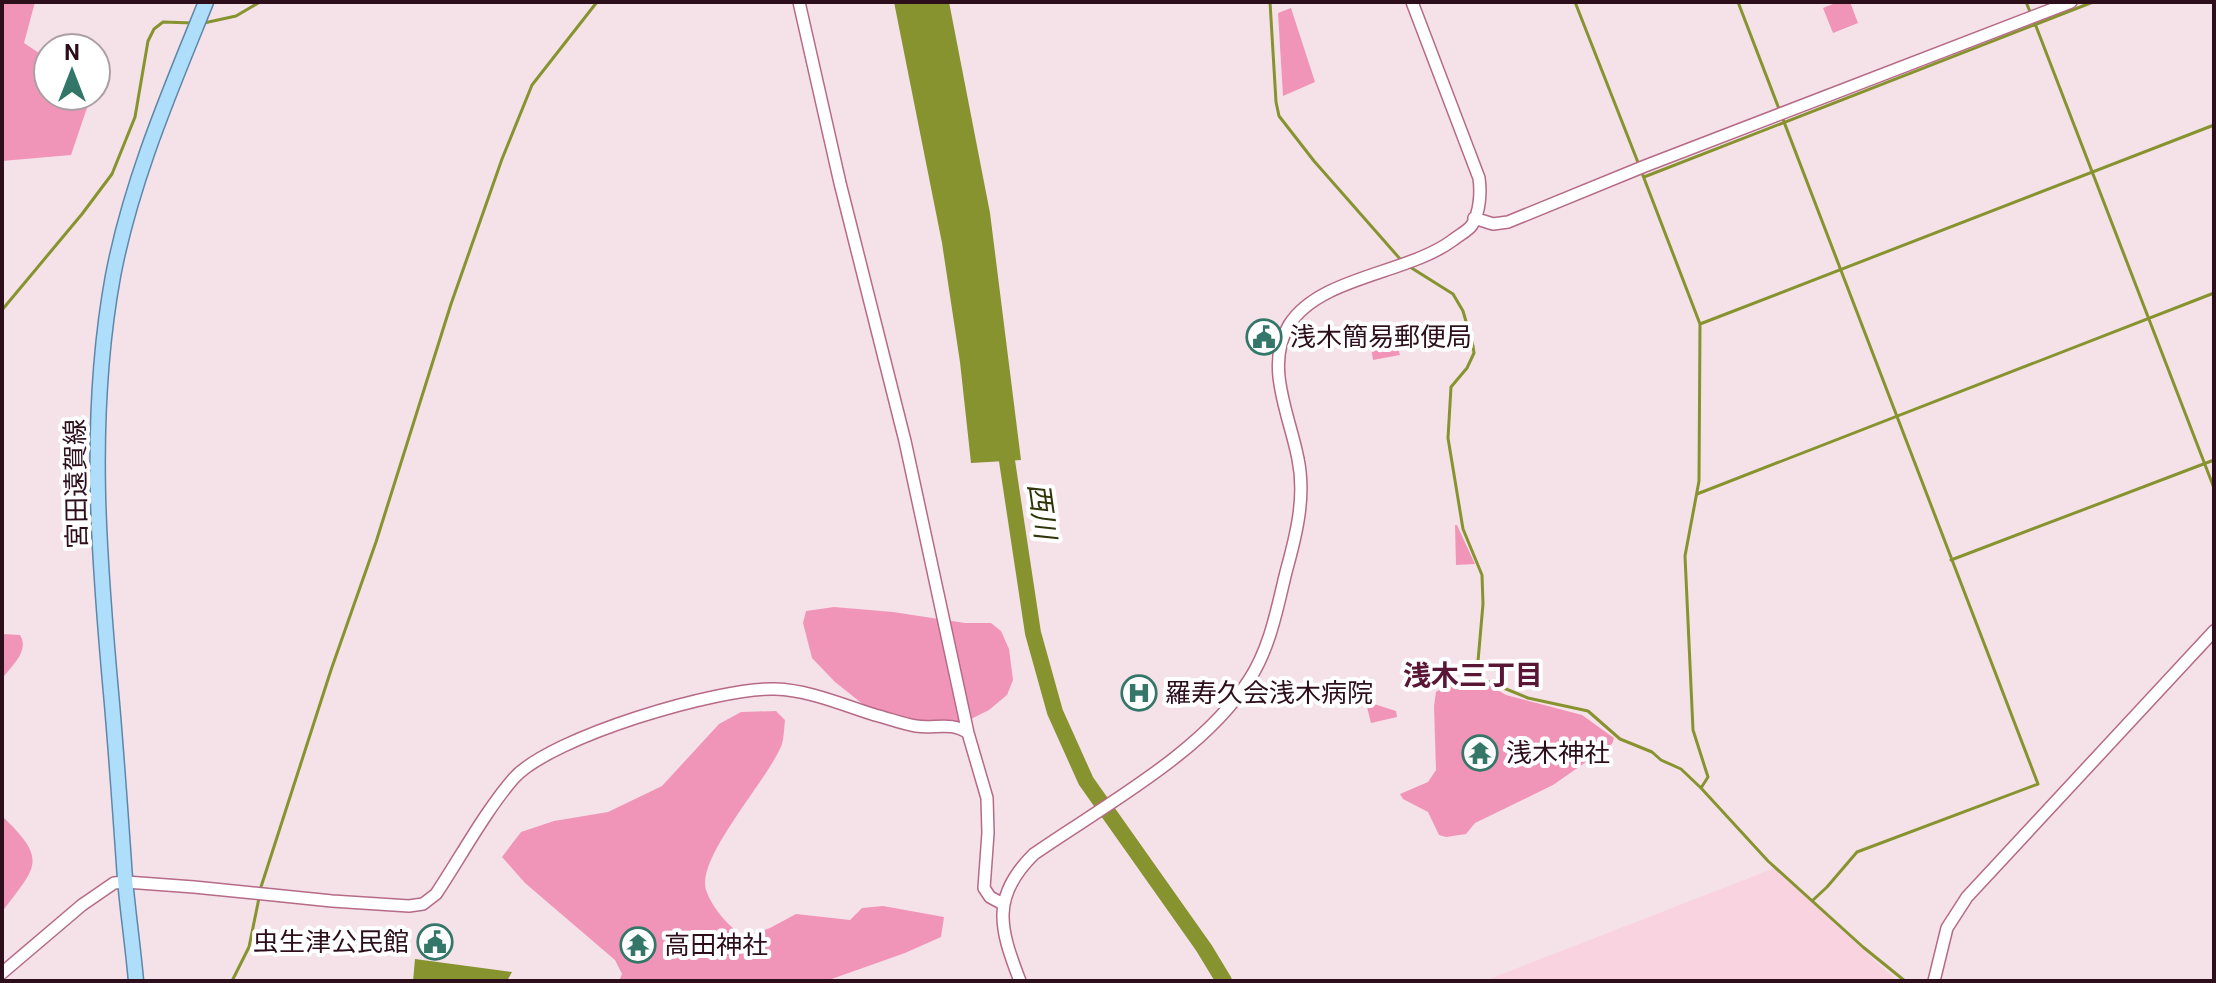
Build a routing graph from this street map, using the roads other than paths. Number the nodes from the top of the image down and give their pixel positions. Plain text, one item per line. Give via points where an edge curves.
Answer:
1 (206, 2) edge
2 (799, 2) edge
3 (1412, 2) edge
4 (2071, 2) edge
5 (1474, 218) junction
6 (2214, 631) edge
7 (968, 733) junction
8 (126, 882) junction
9 (1003, 904) junction
10 (2, 973) edge
11 (136, 981) edge
12 (1020, 981) edge
13 (1934, 981) edge

1 - 8 main road, 宮田遠賀線 via 135,184 104,342 97,508
2 - 7 street via 905,441
3 - 5 street via 1479,178
4 - 5 street via 1508,222
5 - 9 street via 1442,249 1326,294 1302,308 1290,324 1277,360 1299,462 1301,508 1265,650 1222,716 1143,780 1034,854 1008,885
6 - 13 street via 1967,897 1947,928
7 - 8 street via 952,726 918,726 774,689 693,700 579,739 534,761 515,777 436,894 423,904 368,904
7 - 9 street via 987,798 984,888
8 - 10 street via 114,883 82,905
8 - 11 main road, 宮田遠賀線
9 - 12 street via 1006,939

